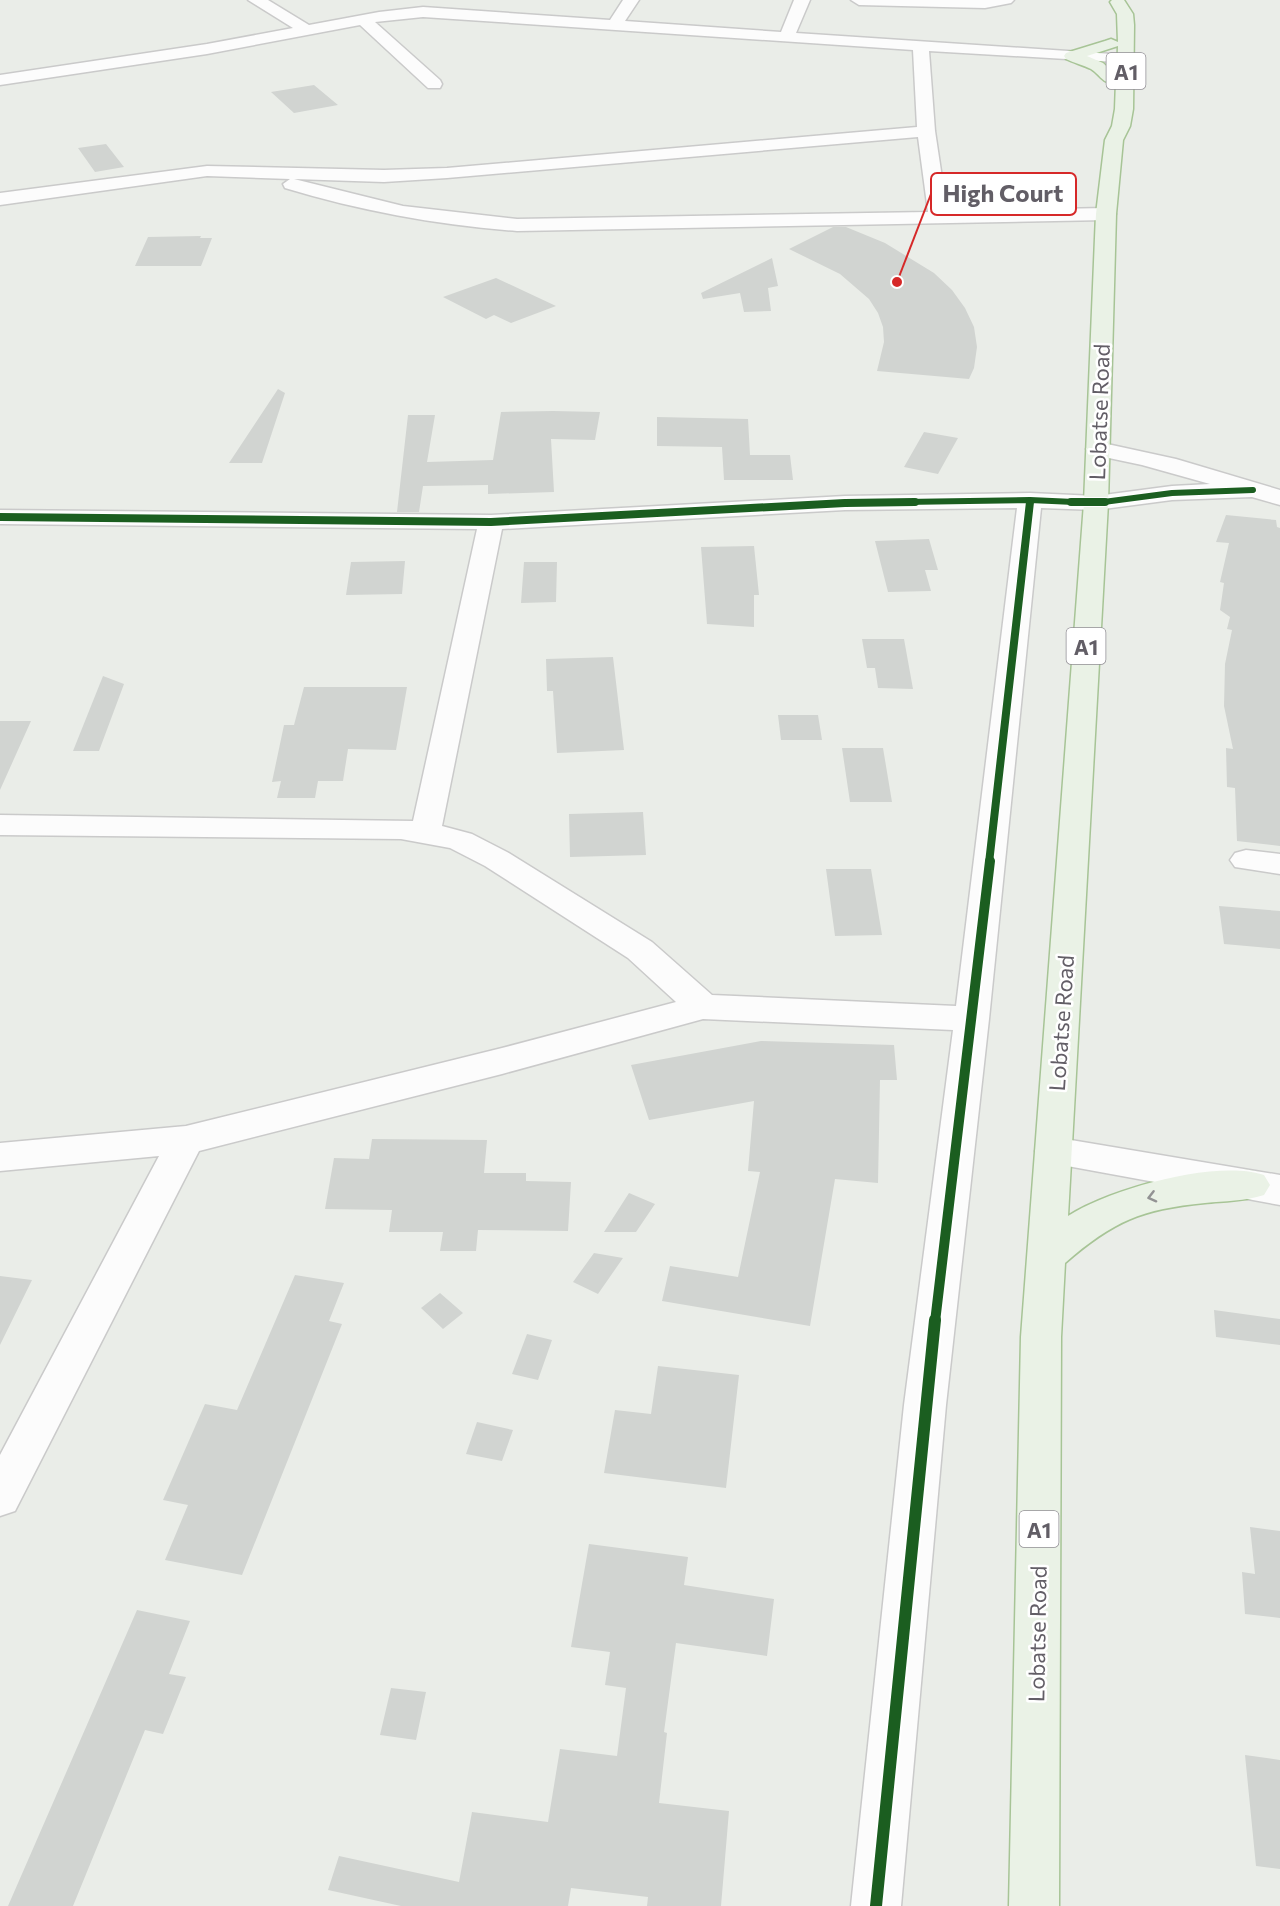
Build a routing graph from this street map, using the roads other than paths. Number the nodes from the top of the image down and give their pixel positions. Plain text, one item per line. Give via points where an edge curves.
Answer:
1 (256, 0) edge
2 (631, 0) edge
3 (802, 0) edge
4 (859, 0) edge
5 (1006, 0) edge
6 (1118, 1) edge
7 (363, 20) junction
8 (614, 26) junction
9 (306, 30) junction
10 (786, 38) junction
11 (921, 47) junction
12 (1116, 54) junction
13 (1072, 56) junction
14 (1110, 78) junction
15 (0, 80) edge
16 (434, 84) dead end
17 (926, 131) junction
18 (1114, 140) junction
19 (253, 171) junction
20 (421, 174) junction
21 (0, 199) edge
22 (1106, 214) junction
23 (429, 216) junction
24 (938, 216) junction
25 (1098, 449) junction
26 (1253, 490) junction
27 (1280, 498) edge
28 (1030, 500) junction
29 (1096, 502) junction
30 (0, 518) edge
31 (491, 522) junction
32 (0, 825) edge
33 (426, 832) junction
34 (1246, 860) dead end
35 (1280, 864) edge
36 (703, 1007) junction
37 (972, 1019) junction
38 (186, 1140) junction
39 (1053, 1152) junction
40 (0, 1157) edge
41 (1266, 1187) edge
42 (1046, 1257) junction
43 (0, 1497) edge
44 (876, 1906) edge
45 (1034, 1906) edge

1 - 9 street
2 - 8 street
3 - 10 street
4 - 5 street
6 - 12 highway, Lobatse Road / A1 via 1111,14
6 - 12 highway, Lobatse Road / A1 via 1125,14
7 - 8 street via 423,12
7 - 9 street
7 - 16 street
8 - 10 street
9 - 15 street via 111,65
10 - 11 street
11 - 13 street
11 - 17 street
12 - 13 highway
12 - 14 highway, Lobatse Road / A1
12 - 18 highway, Lobatse Road / A1 via 1124,109
13 - 14 highway via 1097,66
14 - 18 highway, Lobatse Road / A1 via 1108,124
17 - 20 street
17 - 24 street
18 - 22 highway, Lobatse Road / A1
19 - 20 street
19 - 21 street via 188,172
19 - 23 street via 339,198
20 - 23 street
22 - 24 street
22 - 25 highway, Lobatse Road / A1
23 - 24 street via 548,226
25 - 26 street via 1180,467
25 - 29 highway, Lobatse Road / A1
26 - 27 street
26 - 29 street via 1172,493
28 - 29 street
28 - 31 street via 845,503
28 - 37 street
29 - 39 highway, Lobatse Road / A1
30 - 31 street
31 - 33 street
32 - 33 street
33 - 36 street via 460,841 506,865 640,950
34 - 35 street
36 - 37 street
36 - 38 street
37 - 44 street via 926,1405
38 - 40 street
38 - 43 street
39 - 41 street
39 - 42 highway, Lobatse Road / A1
41 -> 42 highway via 1181,1191 1147,1198 1112,1210 1079,1228
42 - 45 highway, Lobatse Road / A1 via 1041,1338

